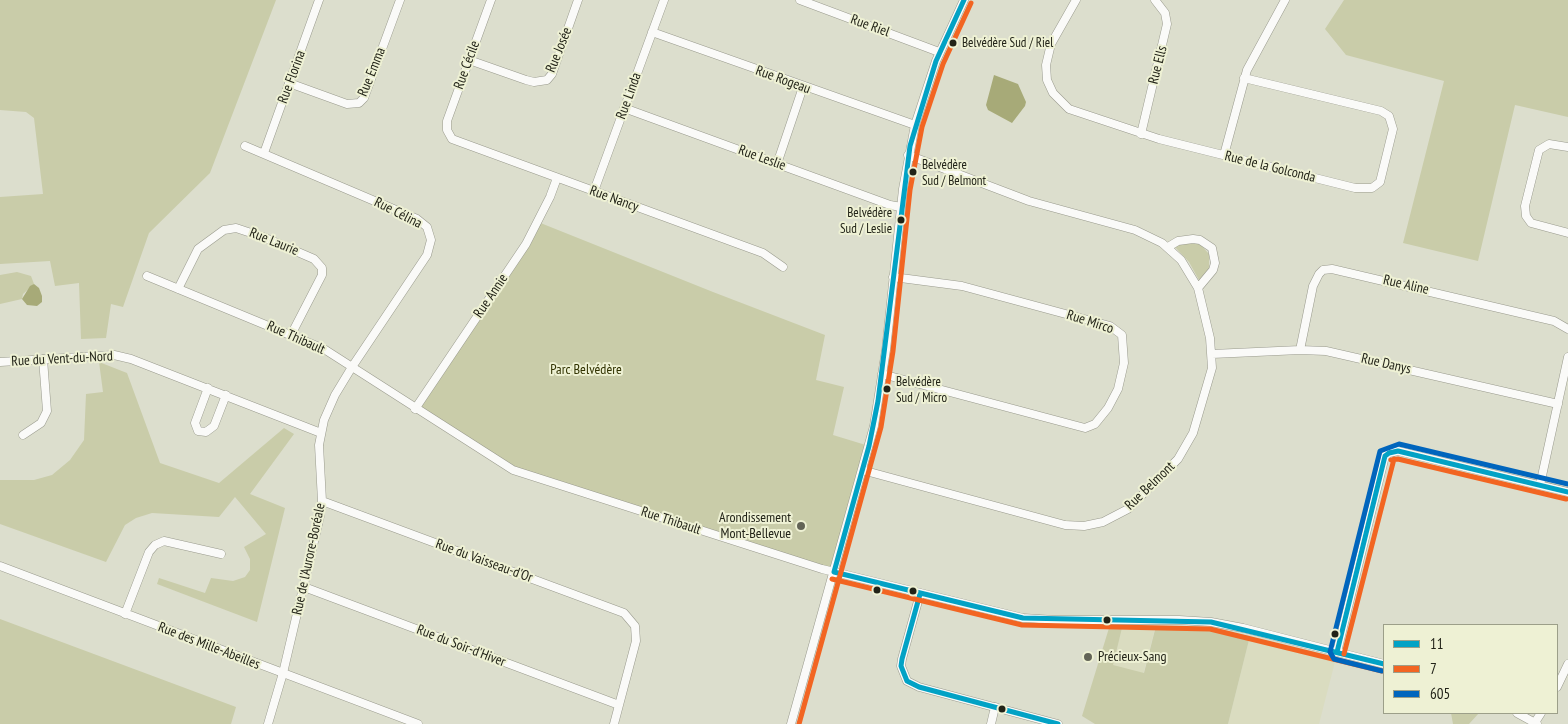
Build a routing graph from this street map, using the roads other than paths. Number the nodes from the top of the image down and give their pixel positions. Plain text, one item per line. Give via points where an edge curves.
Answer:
1 (319, 0) edge
2 (400, 0) edge
3 (491, 0) edge
4 (578, 0) edge
5 (664, 0) edge
6 (800, 0) edge
7 (964, 0) edge
8 (1076, 0) edge
9 (1155, 0) edge
10 (1285, 0) edge
11 (652, 32) junction
12 (939, 52) junction
13 (469, 60) junction
14 (1244, 78) junction
15 (289, 83) junction
16 (803, 87) junction
17 (624, 108) junction
18 (915, 126) junction
19 (447, 130) joint
20 (1142, 134) junction
21 (245, 146) dead end
22 (1568, 147) edge
23 (264, 153) junction
24 (1224, 155) junction
25 (908, 156) junction
26 (777, 164) junction
27 (557, 178) junction
28 (594, 191) junction
29 (901, 206) junction
30 (1568, 233) edge
31 (1168, 247) junction
32 (783, 267) dead end
33 (147, 276) dead end
34 (893, 277) junction
35 (1198, 288) junction
36 (178, 289) junction
37 (1568, 330) edge
38 (291, 334) junction
39 (1300, 350) junction
40 (1212, 354) junction
41 (1568, 357) edge
42 (43, 359) junction
43 (0, 362) edge
44 (352, 367) junction
45 (882, 374) junction
46 (208, 388) junction
47 (226, 395) junction
48 (1558, 404) junction
49 (416, 409) junction
50 (321, 432) junction
51 (23, 435) dead end
52 (862, 470) junction
53 (1540, 485) junction
54 (1568, 492) edge
55 (322, 501) junction
56 (222, 554) dead end
57 (0, 566) edge
58 (834, 572) junction
59 (304, 587) junction
60 (920, 594) junction
61 (125, 614) junction
62 (1337, 652) junction
63 (1383, 664) edge
64 (1568, 664) edge
65 (283, 673) junction
66 (1558, 685) edge
67 (619, 705) junction
68 (996, 707) junction
69 (1519, 714) edge
70 (268, 724) edge
71 (418, 724) edge
72 (614, 724) edge
73 (791, 724) edge
74 (991, 724) edge
75 (1058, 724) edge
76 (1535, 724) edge

1 - 15 street, Rue Florina
2 - 15 street, Rue Emma via 364,98 359,103 347,104
3 - 13 street, Rue Cécile
4 - 13 street, Rue Josée via 547,80 534,82
5 - 11 street, Rue Linda
6 - 12 street, Rue Riel
7 - 12 street
8 - 20 street, Rue de la Golconda via 1048,50 1046,72 1050,86 1063,104 1076,112
9 - 20 street, Rue Ells via 1165,13 1167,29
10 - 14 street
11 - 16 street, Rue Rogeau
11 - 17 street, Rue Linda
12 - 18 street
13 - 19 street, Rue Cécile via 447,121
14 - 24 street
14 - 24 street, Rue de la Golconda via 1380,111 1389,116 1394,129 1382,178 1376,186 1362,189
15 - 23 street, Rue Florina
16 - 18 street, Rue Rogeau
16 - 26 street
17 - 26 street, Rue Leslie
17 - 28 street, Rue Linda
18 - 25 street
19 - 27 street, Rue Nancy via 456,141
20 - 24 street, Rue de la Golconda
21 - 23 street, Rue Célina
22 - 30 street via 1549,144 1539,150 1524,206 1531,223
23 - 44 street, Rue Célina via 417,219 430,233 427,255
25 - 29 street
25 - 31 street, Rue Belmont via 1029,201 1140,232
26 - 29 street, Rue Leslie via 890,205
27 - 28 street, Rue Nancy
27 - 49 street, Rue Annie via 526,244
28 - 32 street, Rue Nancy via 763,253
29 - 34 street
31 - 35 street, Rue Belmont via 1187,268
31 - 35 street via 1193,239 1212,248 1213,270
33 - 36 street, Rue Thibault
34 - 45 street
34 - 45 street, Rue Mirco via 962,286 1110,326 1122,335 1124,367 1108,408 1095,424 1085,428
35 - 40 street, Rue Belmont
36 - 38 street, Rue Thibault
36 - 38 street, Rue Laurie via 198,249 224,230 236,228 263,237 314,259 322,268 322,275
37 - 39 street, Rue Aline via 1554,321 1332,269 1323,270 1315,279
38 - 44 street, Rue Thibault via 324,349
39 - 40 street, Rue Danys
39 - 48 street, Rue Danys via 1344,354
40 - 52 street, Rue Belmont via 1206,395 1184,450 1128,508 1103,522 1065,525
41 - 48 street
42 - 43 street, Rue du Vent-du-Nord
42 - 46 street, Rue du Vent-du-Nord via 123,357
42 - 51 street via 47,411 42,423
44 - 49 street, Rue Thibault
44 - 50 street, Rue de l'Aurore-Boréale via 330,406
45 - 52 street via 874,426
46 - 47 street, Rue du Vent-du-Nord
46 - 47 street via 195,423 198,430 206,432 214,426
47 - 50 street, Rue du Vent-du-Nord
48 - 53 street
49 - 58 street, Rue Thibault via 513,470
50 - 55 street, Rue de l'Aurore-Boréale
52 - 58 street
53 - 54 street
53 - 62 street via 1398,451 1389,453
55 - 59 street, Rue de l'Aurore-Boréale
55 - 67 street, Rue du Vaisseau-d'Or via 624,612 636,631
56 - 61 street via 164,541 155,545 148,552
57 - 61 street, Rue des Mille-Abeilles
58 - 60 street, Rue Thibault
58 - 73 street
59 - 65 street, Rue de l'Aurore-Boréale
59 - 67 street, Rue du Soir-d'Hiver
60 - 62 street, Rue Thibault via 1011,616 1042,620 1211,622
60 - 68 street via 902,659 901,666 907,681
61 - 65 street, Rue des Mille-Abeilles
62 - 63 street, Rue Thibault
64 - 66 street
65 - 70 street, Rue de l'Aurore-Boréale
65 - 71 street, Rue des Mille-Abeilles
67 - 72 street
68 - 74 street
68 - 75 street
69 - 76 street

